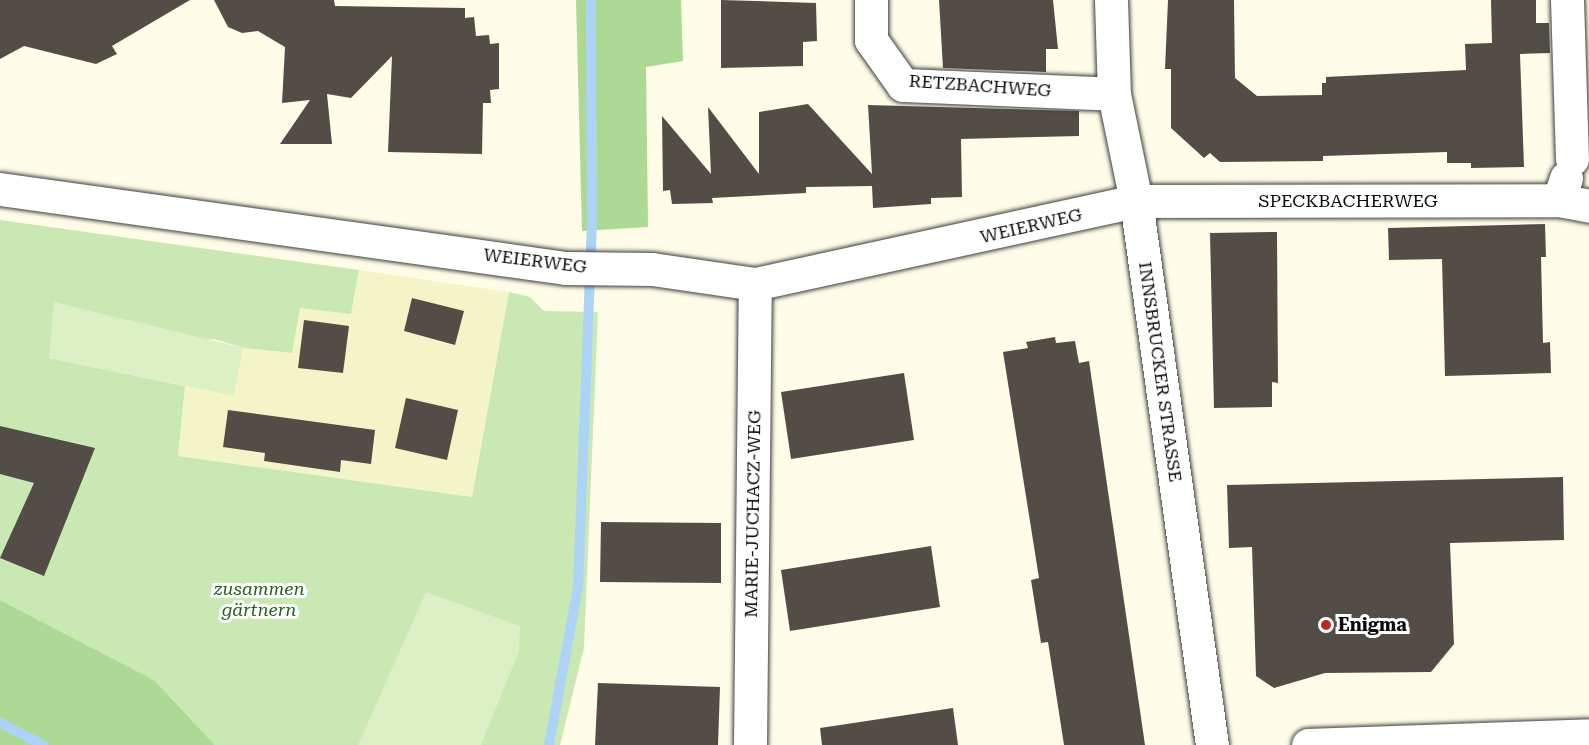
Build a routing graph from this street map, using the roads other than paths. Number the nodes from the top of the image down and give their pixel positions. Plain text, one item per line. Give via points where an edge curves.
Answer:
1 (871, 0) edge
2 (1111, 0) edge
3 (1567, 0) edge
4 (1114, 94) junction
5 (1580, 162) edge
6 (0, 189) edge
7 (1136, 201) junction
8 (1574, 203) edge
9 (755, 284) junction
10 (1589, 735) edge
11 (750, 745) edge
12 (1212, 745) edge
13 (1308, 745) edge

1 - 4 street, RETZBACHWEG via 871,40 903,85
2 - 4 street, INNSBRUCKER STRASSE
3 - 5 street, SPECKBACHERWEG
4 - 7 street, INNSBRUCKER STRASSE
5 - 8 street, SPECKBACHERWEG
6 - 9 street, WEIERWEG via 590,268 652,269
7 - 8 street, SPECKBACHERWEG
7 - 9 street, WEIERWEG
7 - 12 street, INNSBRUCKER STRASSE
9 - 11 street, MARIE-JUCHACZ-WEG
10 - 13 street

